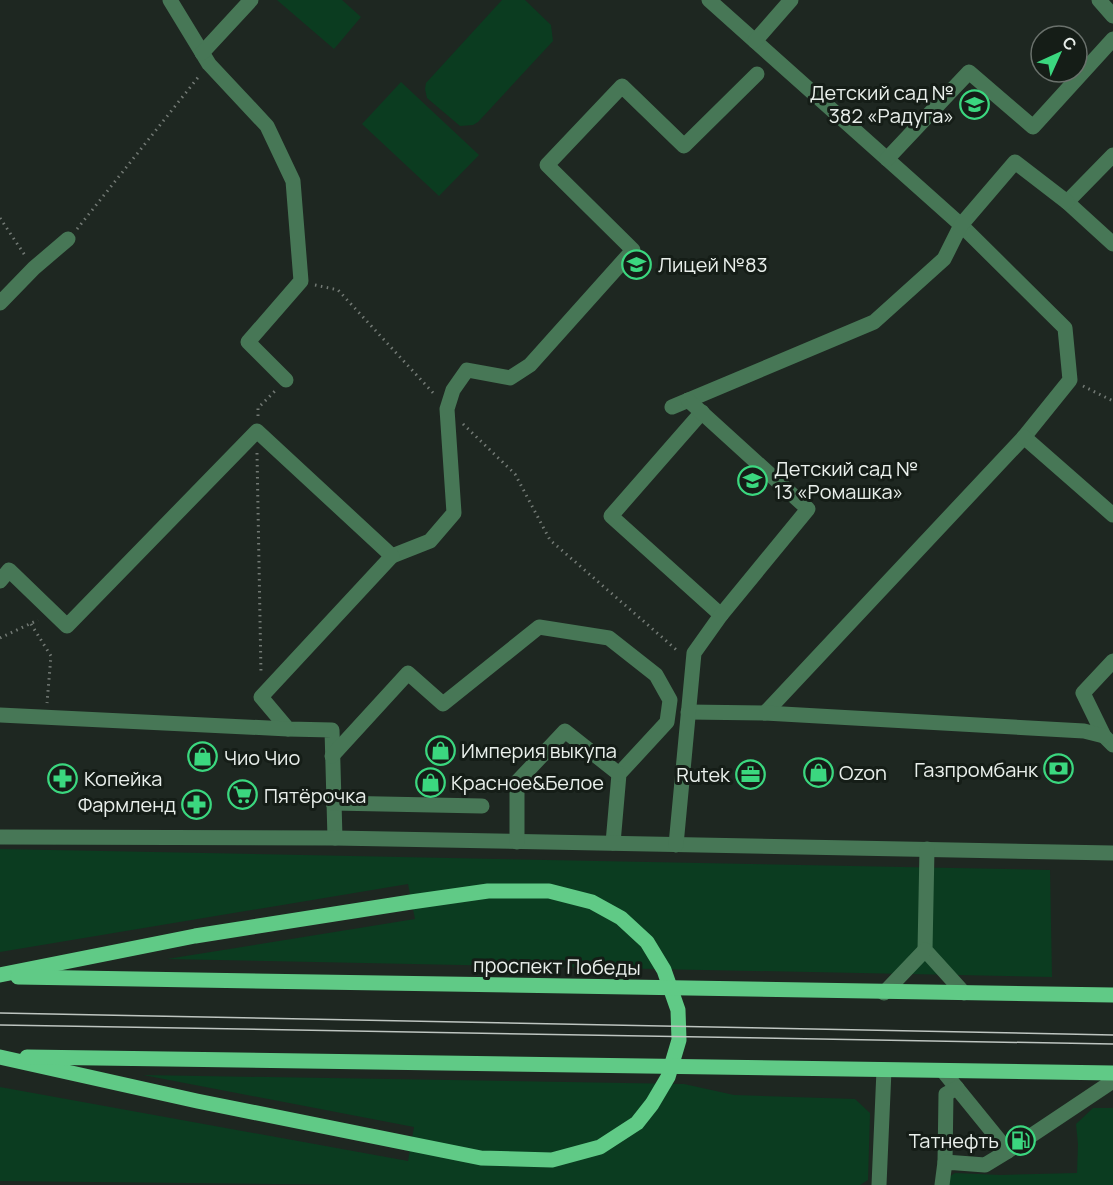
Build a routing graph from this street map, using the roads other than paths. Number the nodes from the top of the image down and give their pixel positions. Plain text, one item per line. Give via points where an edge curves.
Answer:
1 (170, 0) edge
2 (251, 0) edge
3 (709, 0) edge
4 (792, 0) edge
5 (1099, 0) edge
6 (1113, 16) edge
7 (1113, 39) edge
8 (755, 41) junction
9 (206, 58) junction
10 (757, 74) dead end
11 (1113, 155) edge
12 (887, 159) junction
13 (1067, 202) junction
14 (961, 225) junction
15 (68, 239) road end
16 (1113, 244) edge
17 (0, 303) edge
18 (286, 380) road end
19 (688, 400) junction
20 (672, 407) dead end
21 (702, 412) junction
22 (1024, 437) junction
23 (1113, 515) edge
24 (392, 556) junction
25 (3, 572) edge
26 (721, 615) junction
27 (1113, 661) edge
28 (688, 712) junction
29 (765, 713) junction
30 (0, 715) edge
31 (288, 729) junction
32 (1108, 740) edge
33 (332, 756) junction
34 (619, 774) junction
35 (333, 802) junction
36 (482, 806) dead end
37 (0, 837) edge
38 (334, 838) junction
39 (517, 842) junction
40 (613, 843) junction
41 (676, 845) junction
42 (927, 849) junction
43 (1113, 853) edge
44 (926, 950) junction
45 (0, 976) edge
46 (884, 993) junction
47 (964, 993) junction
48 (1113, 995) edge
49 (0, 1057) edge
50 (884, 1070) junction
51 (943, 1071) junction
52 (1113, 1073) edge
53 (1113, 1081) edge
54 (957, 1088) junction
55 (1008, 1151) junction
56 (945, 1162) junction
57 (879, 1185) edge
58 (942, 1185) edge

1 - 9 lane
2 - 9 lane
3 - 8 lane
4 - 8 lane
5 - 6 lane
7 - 12 lane via 1034,127 969,72
8 - 12 lane
9 - 18 lane via 267,126 293,181 301,281 248,342
10 - 24 lane via 684,146 622,86 547,165 633,250 530,365 510,378 467,370 453,390 447,409 454,513 430,542
11 - 13 lane
12 - 14 lane
13 - 14 lane via 1015,162
13 - 16 lane
14 - 19 lane via 944,259 874,322
14 - 22 lane via 1065,328 1070,380
15 - 17 lane
19 - 20 lane
19 - 21 lane
21 - 26 lane via 808,509
21 - 26 lane via 610,516
22 - 23 lane
22 - 29 lane
24 - 25 lane via 257,430 67,626
24 - 31 lane via 261,697
26 - 28 lane via 694,653
27 - 32 lane via 1083,693
28 - 29 lane
28 - 41 lane
29 - 32 lane via 1084,731
30 - 31 lane
31 - 33 lane via 332,730
33 - 34 lane via 408,673 443,704 539,627 609,638 656,675 670,700 667,722
33 - 35 lane
34 - 39 lane via 565,731 517,782
34 - 40 lane
35 - 36 lane
35 - 38 lane
37 - 38 lane
38 - 39 lane
39 - 40 lane
40 - 41 lane
41 - 42 lane
42 - 43 lane
42 - 44 lane
44 - 46 lane
44 - 47 lane
45 - 46 main road, проспект Победы
45 - 49 main road via 195,936 411,902 488,891 549,891 592,902 621,918 647,942 664,970 678,1010 679,1040 668,1077 637,1123 600,1147 552,1160 481,1158
46 - 47 main road, проспект Победы
47 - 48 main road, проспект Победы
49 - 50 main road
50 - 51 main road
50 - 57 lane
51 - 52 main road
51 - 54 lane
53 - 55 lane
54 - 55 lane
54 - 56 lane via 946,1094
55 - 56 lane via 985,1165
56 - 58 lane

